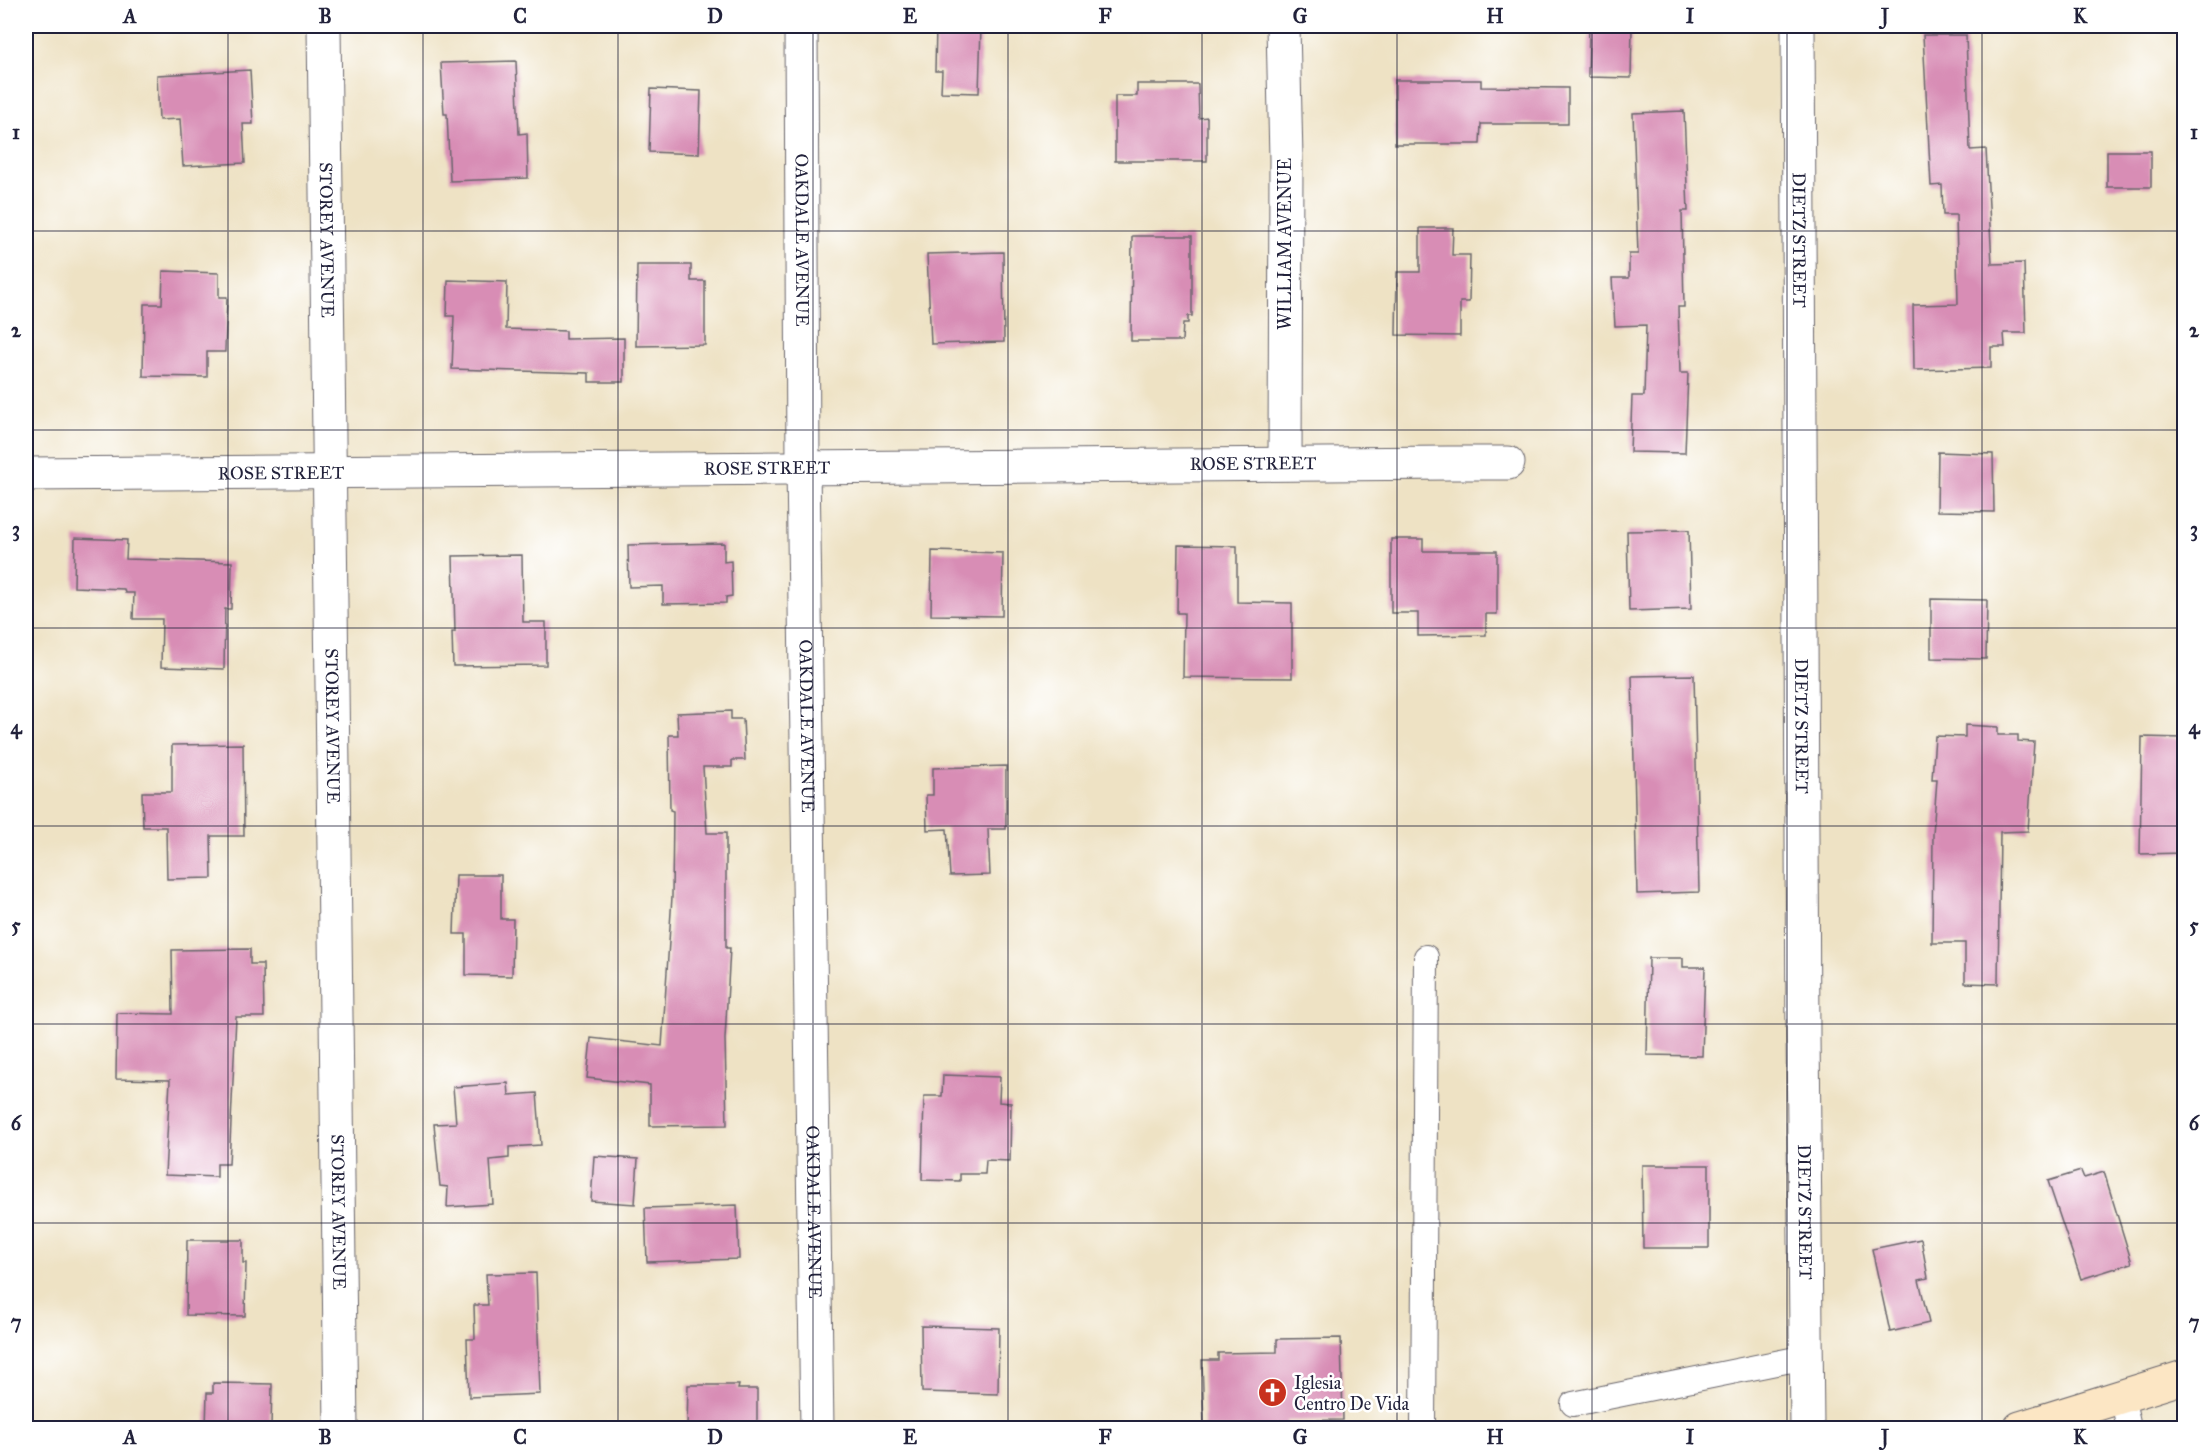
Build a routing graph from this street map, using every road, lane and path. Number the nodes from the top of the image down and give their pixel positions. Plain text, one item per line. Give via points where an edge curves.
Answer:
1 (324, 26) edge
2 (801, 26) edge
3 (1283, 26) edge
4 (1798, 26) edge
5 (1285, 463) junction
6 (1508, 464) dead end
7 (803, 468) junction
8 (26, 474) edge
9 (330, 474) junction
10 (1426, 957) dead end
11 (1806, 1357) junction
12 (2184, 1377) edge
13 (2122, 1396) junction
14 (1573, 1404) dead end
15 (341, 1428) edge
16 (817, 1428) edge
17 (1423, 1428) edge
18 (1807, 1428) edge
19 (2020, 1428) edge
20 (2129, 1428) edge

1 - 9 street, STOREY AVENUE
2 - 7 street, OAKDALE AVENUE
3 - 5 street, WILLIAM AVENUE
4 - 11 street, DIETZ STREET
5 - 6 street, ROSE STREET
5 - 7 street, ROSE STREET
7 - 9 street, ROSE STREET
7 - 16 street, OAKDALE AVENUE
8 - 9 street, ROSE STREET
9 - 15 street, STOREY AVENUE
10 - 17 lane
11 - 14 lane
11 - 18 street, DIETZ STREET
12 - 13 main road
13 - 19 main road
13 - 20 lane

